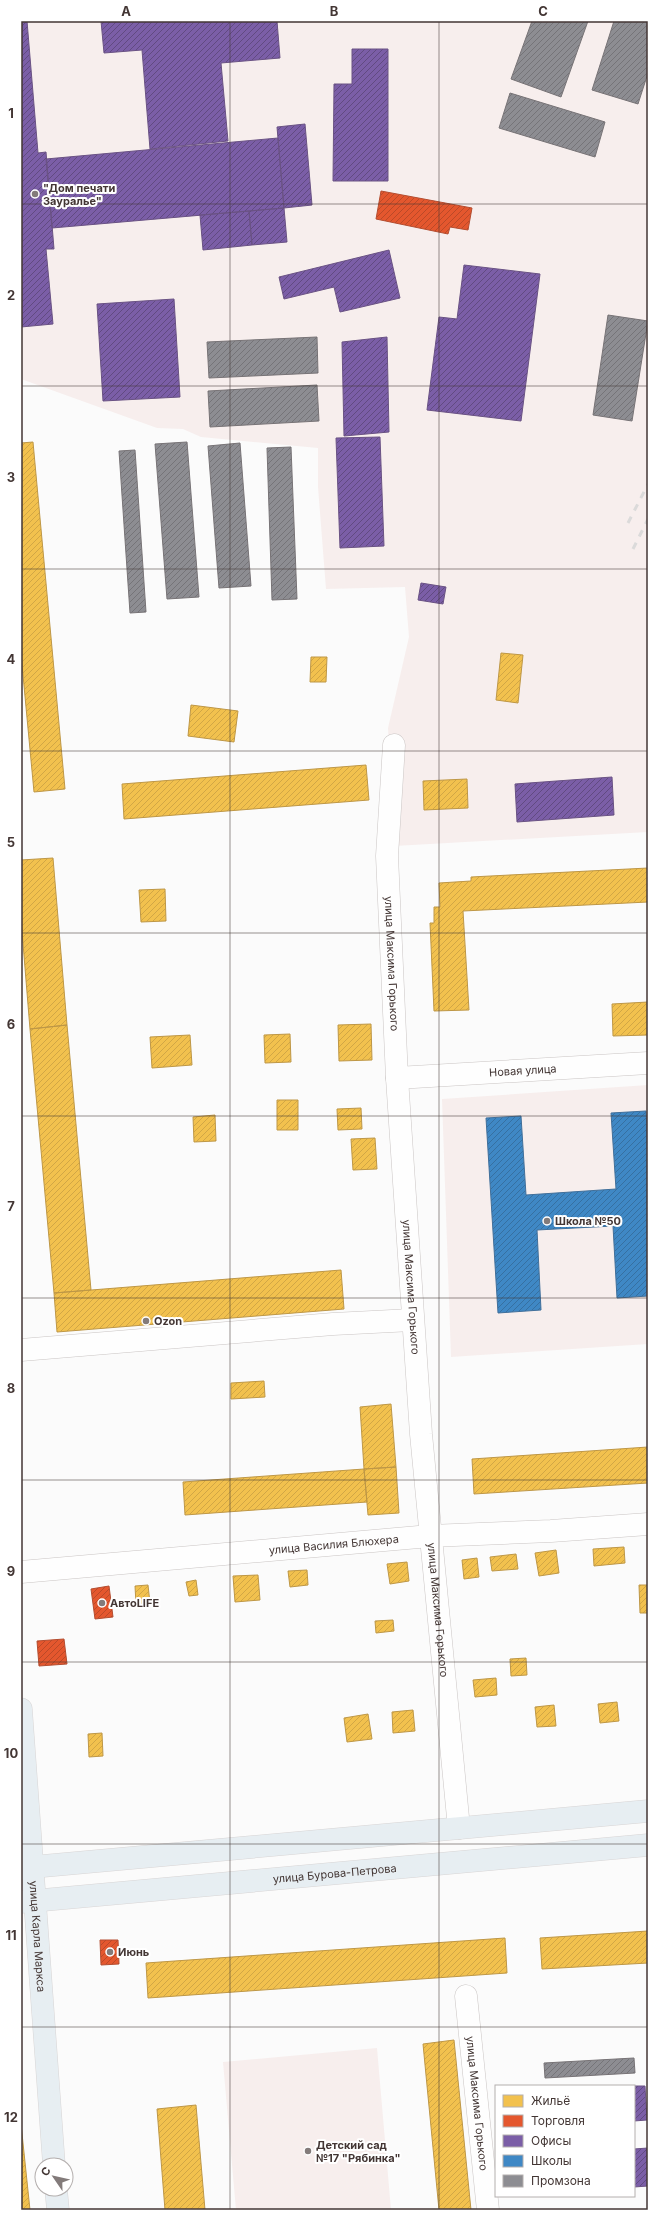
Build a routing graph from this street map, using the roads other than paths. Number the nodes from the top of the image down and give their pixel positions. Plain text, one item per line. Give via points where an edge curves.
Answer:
1 (394, 745) dead end
2 (648, 1063) edge
3 (397, 1078) junction
4 (412, 1320) junction
5 (21, 1350) edge
6 (648, 1524) edge
7 (430, 1536) junction
8 (21, 1572) edge
9 (21, 1709) edge
10 (648, 1811) edge
11 (459, 1828) junction
12 (648, 1844) edge
13 (27, 1867) edge
14 (27, 1901) edge
15 (466, 1996) dead end
16 (53, 2157) edge
17 (57, 2197) edge
18 (58, 2210) edge
19 (488, 2210) edge

1 - 3 street, улица Максима Горького via 387,856
2 - 3 street, Новая улица
3 - 4 street, улица Максима Горького
4 - 5 street via 333,1324
4 - 7 street, улица Максима Горького
6 - 7 street, улица Василия Блюхера
7 - 8 street, улица Василия Блюхера
7 - 11 street, улица Максима Горького
9 - 13 main road, улица Карла Маркса
10 - 11 main road
11 - 13 main road
12 - 14 main road, улица Бурова-Петрова
13 - 14 main road, улица Карла Маркса
14 - 16 main road, улица Карла Маркса
15 - 19 street, улица Максима Горького
17 - 18 main road

